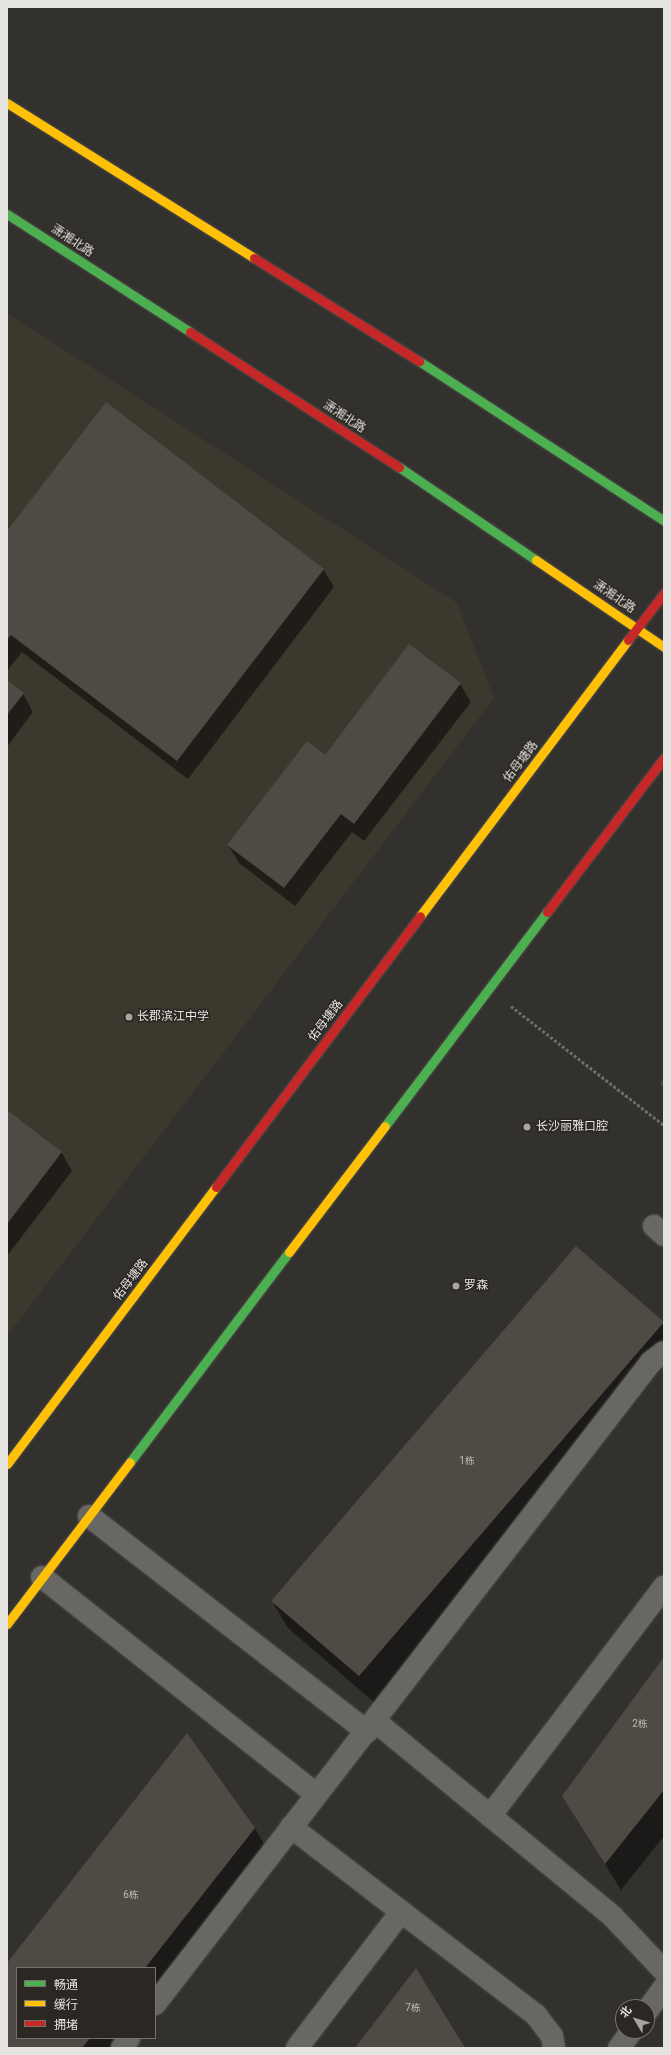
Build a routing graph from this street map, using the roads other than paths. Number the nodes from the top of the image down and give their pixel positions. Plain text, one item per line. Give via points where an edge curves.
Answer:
1 (7, 103) edge
2 (7, 214) edge
3 (664, 521) edge
4 (664, 593) edge
5 (637, 628) junction
6 (664, 647) edge
7 (664, 758) edge
8 (664, 1352) edge
9 (7, 1464) edge
10 (89, 1516) junction
11 (42, 1577) junction
12 (664, 1587) edge
13 (7, 1624) edge
14 (372, 1727) junction
15 (316, 1794) junction
16 (490, 1816) junction
17 (291, 1827) junction
18 (402, 1912) junction
19 (664, 1971) edge
20 (664, 1988) edge
21 (655, 2000) edge
22 (156, 2003) edge
23 (128, 2039) edge
24 (626, 2039) edge
25 (122, 2048) edge
26 (297, 2048) edge
27 (554, 2048) edge
28 (619, 2048) edge

1 - 3 main road via 434,371
2 - 5 main road, 潇湘北路 via 351,435
4 - 5 main road, 佑母塘路
5 - 6 main road, 潇湘北路
5 - 9 main road, 佑母塘路
7 - 10 main road
8 - 14 street via 651,1362
10 - 11 main road
10 - 14 street
11 - 13 main road
11 - 15 street
12 - 16 street
14 - 15 street
14 - 16 street
15 - 17 street
16 - 19 street via 613,1917
17 - 18 street
17 - 22 street
18 - 26 street
18 - 27 street via 536,2015 552,2036
20 - 21 street
23 - 25 street
24 - 28 street

